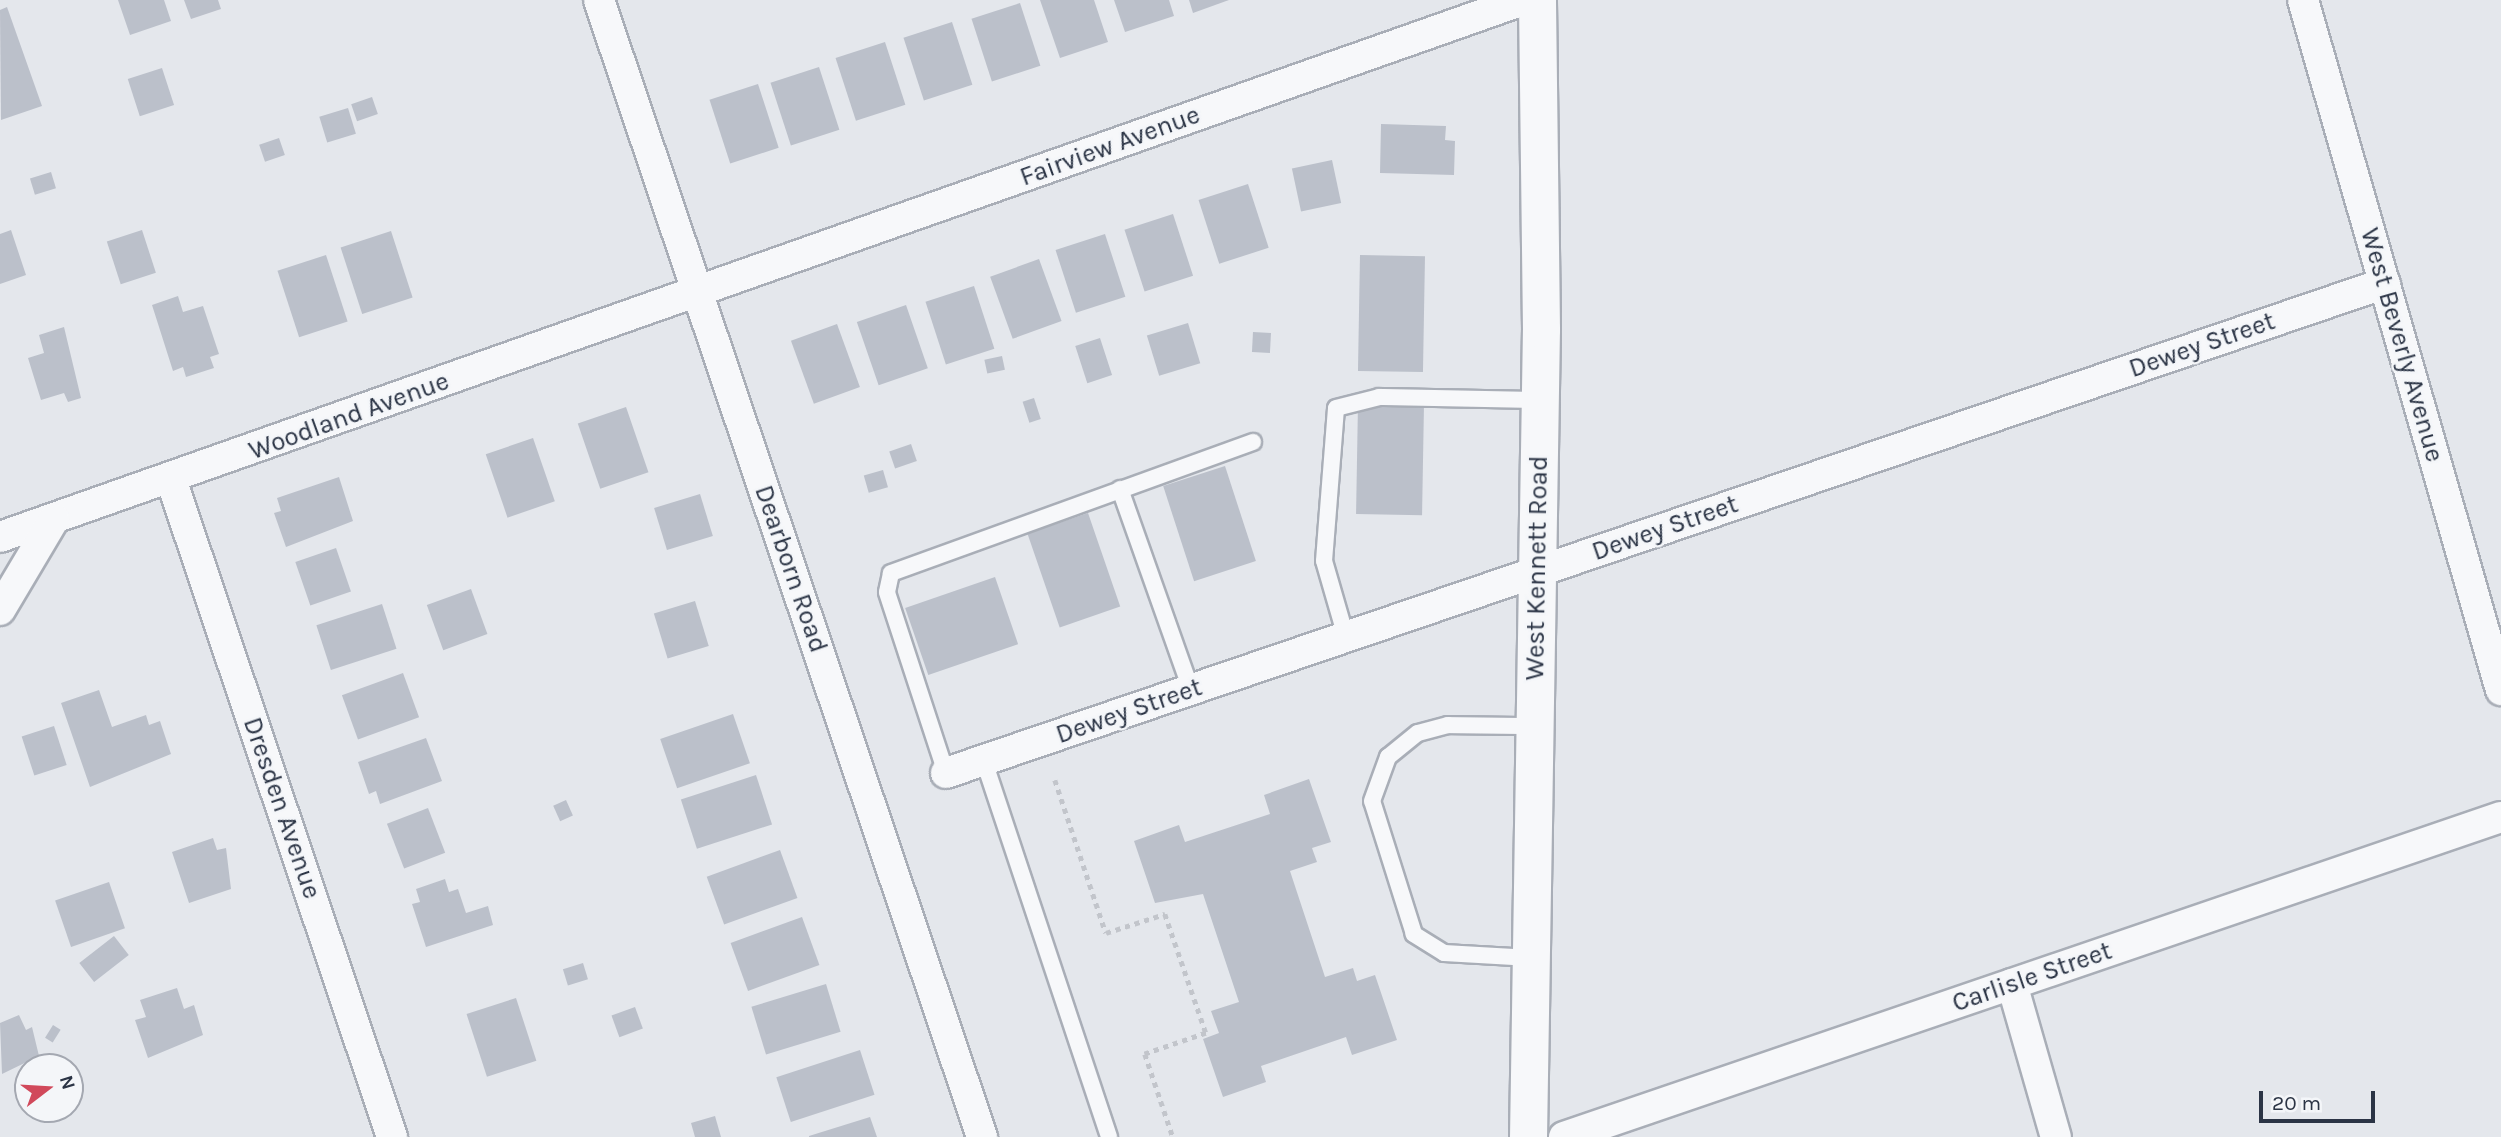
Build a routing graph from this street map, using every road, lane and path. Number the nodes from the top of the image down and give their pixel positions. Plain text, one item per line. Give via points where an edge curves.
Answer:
1 (599, 0) edge
2 (1523, 0) edge
3 (1536, 0) edge
4 (2303, 0) edge
5 (2385, 283) junction
6 (698, 293) junction
7 (1540, 400) junction
8 (1253, 442) dead end
9 (171, 480) junction
10 (1121, 489) junction
11 (54, 519) junction
12 (0, 537) edge
13 (1537, 572) junction
14 (0, 610) edge
15 (1346, 637) junction
16 (1191, 690) junction
17 (2501, 690) edge
18 (1535, 726) junction
19 (984, 761) junction
20 (946, 773) joint
21 (1055, 780) dead end
22 (2501, 817) edge
23 (1531, 958) junction
24 (2012, 984) junction
25 (392, 1137) edge
26 (982, 1137) edge
27 (1109, 1137) edge
28 (1173, 1137) edge
29 (1528, 1137) edge
30 (1564, 1137) edge
31 (2056, 1137) edge

1 - 6 street, Dearborn Road
2 - 6 street, Fairview Avenue
3 - 7 street, West Kennett Road
4 - 5 street, West Beverly Avenue
5 - 13 street, Dewey Street
5 - 17 street, West Beverly Avenue
6 - 9 street, Woodland Avenue
6 - 26 street, Dearborn Road
7 - 13 street, West Kennett Road
7 - 15 lane via 1379,397 1336,408 1324,561
8 - 10 lane
9 - 11 street, Woodland Avenue
9 - 25 street, Dresden Avenue
10 - 16 lane
10 - 20 lane via 891,573 887,592
11 - 12 street, Woodland Avenue
11 - 14 street
13 - 15 street, Dewey Street
13 - 18 street, West Kennett Road
15 - 16 street, Dewey Street
16 - 19 street, Dewey Street
18 - 23 street, West Kennett Road
18 - 23 lane via 1448,725 1419,733 1388,757 1372,801 1414,934 1444,954
19 - 20 street, Dewey Street
19 - 27 lane
21 - 28 path via 1106,933 1165,914 1206,1033 1145,1054
22 - 24 street, Carlisle Street
23 - 29 street, West Kennett Road
24 - 30 street, Carlisle Street
24 - 31 street

